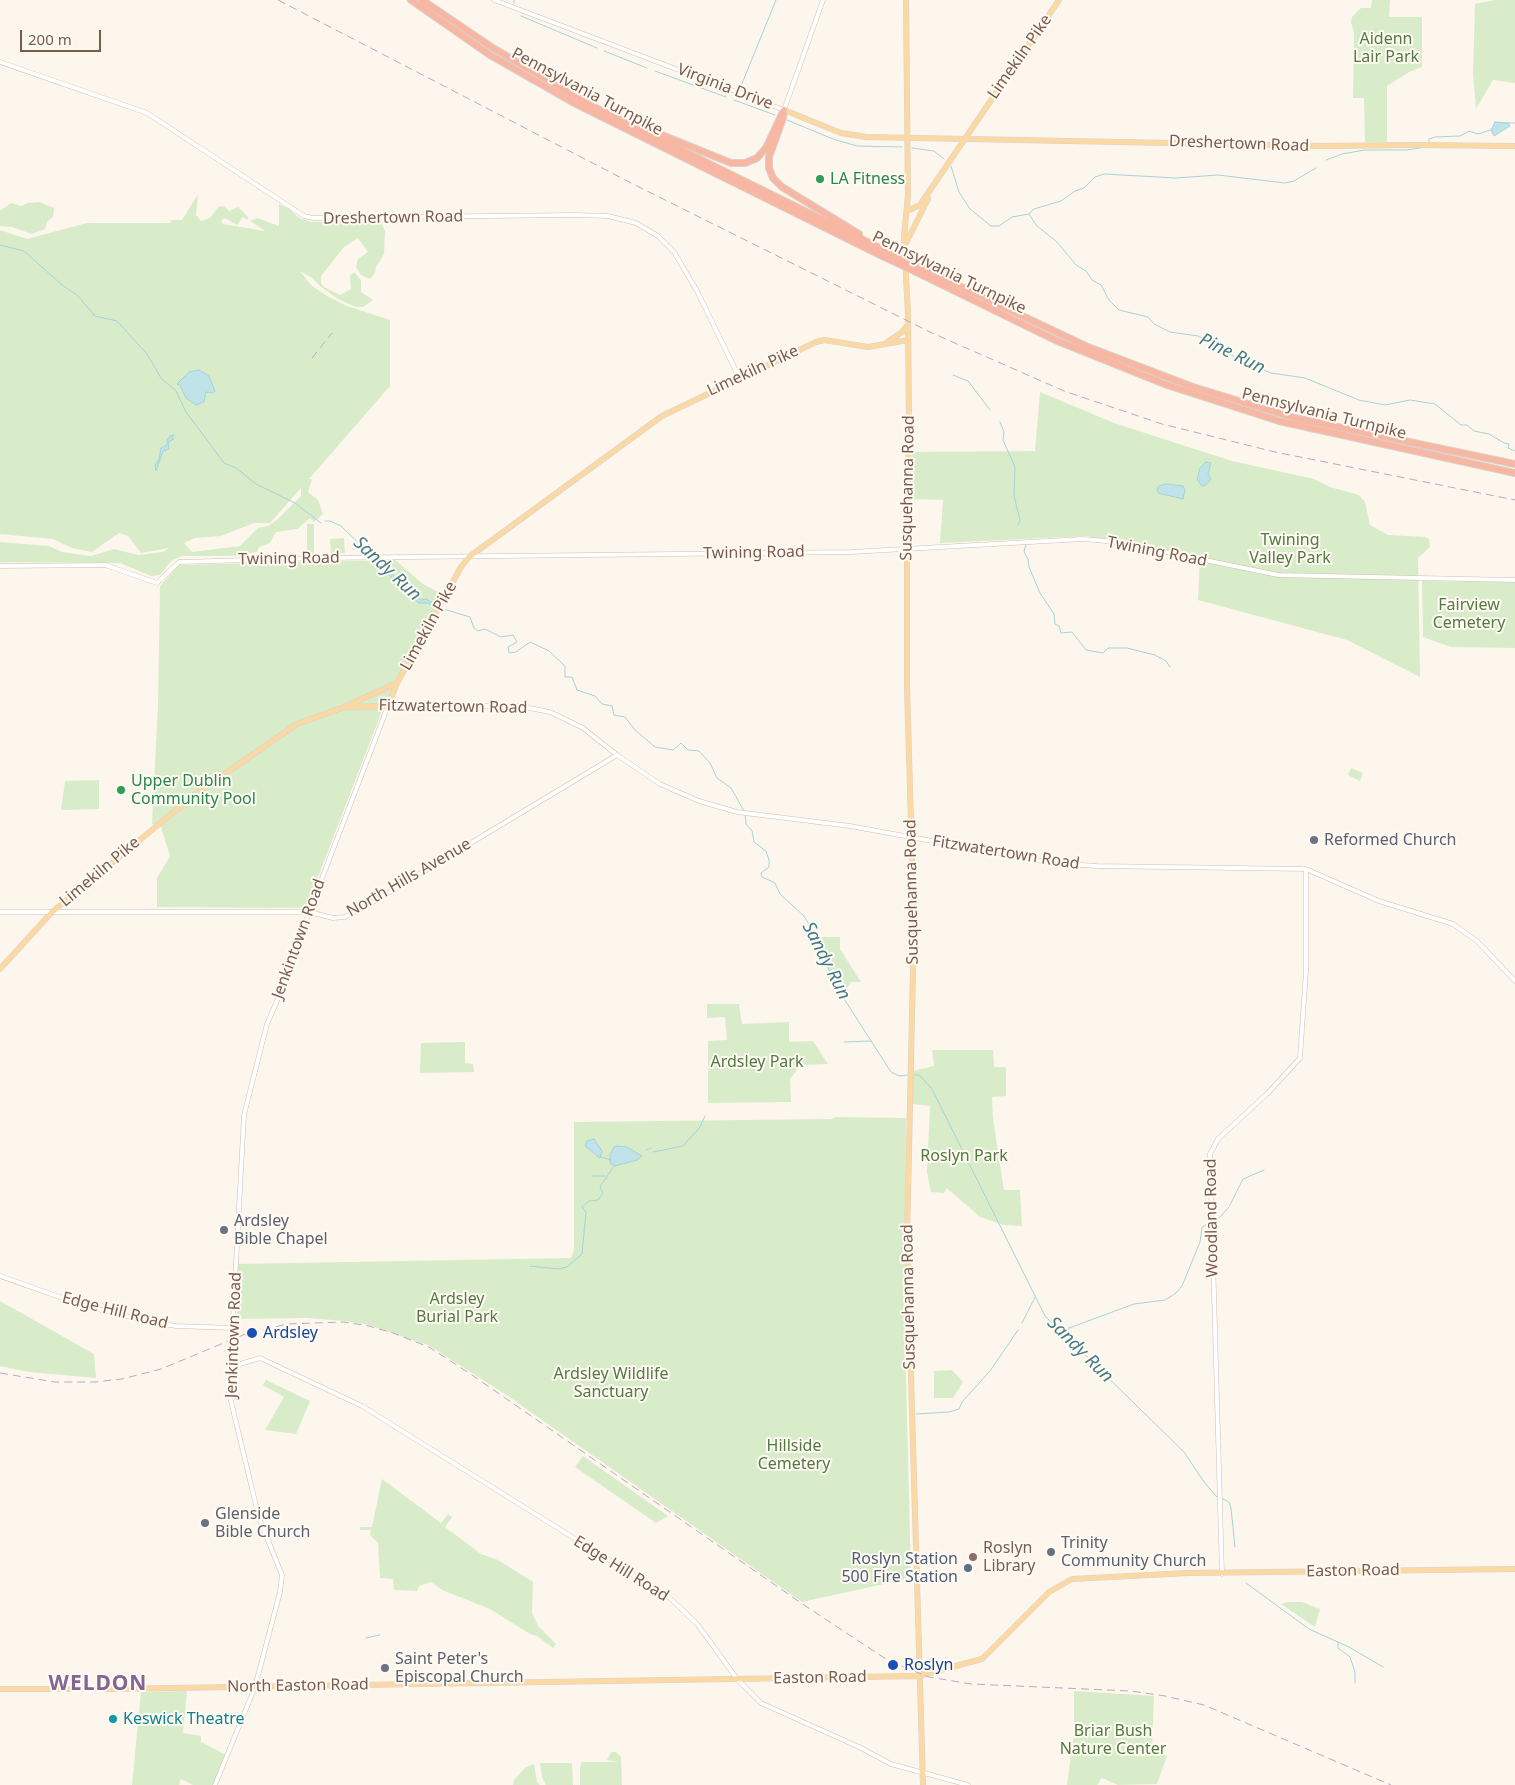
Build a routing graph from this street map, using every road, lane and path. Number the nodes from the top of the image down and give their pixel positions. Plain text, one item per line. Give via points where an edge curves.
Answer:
1 (411, 0) edge
2 (422, 0) edge
3 (494, 0) edge
4 (823, 0) edge
5 (906, 0) edge
6 (1059, 0) edge
7 (0, 62) edge
8 (588, 104) junction
9 (784, 110) junction
10 (906, 138) junction
11 (962, 140) junction
12 (1515, 146) edge
13 (932, 189) junction
14 (922, 203) junction
15 (907, 211) junction
16 (915, 225) junction
17 (904, 246) junction
18 (884, 253) junction
19 (912, 267) junction
20 (908, 323) junction
21 (892, 339) junction
22 (908, 340) junction
23 (885, 343) junction
24 (739, 377) junction
25 (1515, 464) edge
26 (1515, 473) edge
27 (907, 549) junction
28 (470, 557) junction
29 (0, 566) edge
30 (1515, 580) edge
31 (397, 683) junction
32 (388, 706) junction
33 (344, 707) junction
34 (617, 755) junction
35 (911, 838) junction
36 (1306, 868) junction
37 (0, 912) edge
38 (52, 912) junction
39 (309, 912) junction
40 (0, 970) edge
41 (1515, 982) edge
42 (0, 1276) edge
43 (233, 1328) junction
44 (230, 1367) junction
45 (1515, 1569) edge
46 (1222, 1574) junction
47 (918, 1676) junction
48 (737, 1679) junction
49 (656, 1680) joint
50 (255, 1687) junction
51 (0, 1689) edge
52 (922, 1773) junction
53 (215, 1785) edge
54 (923, 1785) edge
55 (968, 1785) edge

1 - 18 highway, Pennsylvania Turnpike via 490,55 576,104
2 - 8 highway, Pennsylvania Turnpike
3 - 9 street, Virginia Drive
4 - 9 street
5 - 10 main road, Susquehanna Road
6 - 11 main road, Limekiln Pike
7 - 24 street, Dreshertown Road via 147,113 304,216 575,215 608,216 636,224 662,240 679,260
8 - 9 highway via 736,164 752,161 761,155
8 - 18 highway, Pennsylvania Turnpike
9 - 10 main road, Virginia Drive via 840,133
9 - 18 highway via 769,157 768,168 773,178
10 - 11 main road, Virginia Drive
10 - 15 main road, Susquehanna Road
11 - 12 main road, Dreshertown Road
11 - 13 main road, Limekiln Pike
13 - 14 main road
13 - 16 main road
14 - 15 main road
14 - 16 main road
15 - 17 main road, Susquehanna Road
16 - 17 main road
17 - 20 main road, Susquehanna Road
18 - 19 highway, Pennsylvania Turnpike, bridge
19 - 25 highway, Pennsylvania Turnpike via 1071,340 1192,387 1294,418
19 - 26 highway, Pennsylvania Turnpike via 1055,340 1167,386 1279,421
20 - 21 main road, Limekiln Pike via 905,330
20 - 22 main road, Susquehanna Road
21 - 22 main road
21 - 23 main road, Limekiln Pike
22 - 23 main road, Limekiln Pike
22 - 27 main road, Susquehanna Road
23 - 24 main road, Limekiln Pike via 868,347 824,340
24 - 28 main road, Limekiln Pike via 662,416
27 - 28 street, Twining Road
27 - 30 street, Twining Road via 1086,539 1117,542 1278,575
27 - 35 main road, Susquehanna Road
28 - 29 street, Twining Road via 179,562 157,583 105,565
28 - 31 main road, Limekiln Pike
31 - 32 main road, Jenkintown Road
31 - 33 main road, Limekiln Pike
32 - 33 main road, Fitzwatertown Road
32 - 34 street, Fitzwatertown Road via 510,706 542,710 583,728
32 - 39 street, Jenkintown Road
33 - 38 main road, Limekiln Pike via 291,728 197,793
34 - 35 street, Fitzwatertown Road via 667,788 737,812 850,826
34 - 39 street, North Hills Avenue via 352,914 333,918
35 - 36 street, Fitzwatertown Road via 1053,863
35 - 47 main road, Susquehanna Road via 914,925 907,1240
36 - 41 street, Fitzwatertown Road via 1379,901 1454,924 1477,941
36 - 46 street, Woodland Road via 1306,972 1300,1058 1218,1139 1210,1154
37 - 38 street, North Hills Avenue
38 - 39 street, North Hills Avenue
38 - 40 main road, Limekiln Pike
39 - 43 street, Jenkintown Road via 289,973 267,1024 244,1112
42 - 43 street, Edge Hill Road via 82,1305 150,1322
43 - 44 street, Jenkintown Road
44 - 48 street, Edge Hill Road via 260,1358 362,1406 670,1598 705,1633
44 - 50 street, Jenkintown Road via 229,1393 254,1498 282,1575
45 - 46 main road, Easton Road
46 - 47 main road, Easton Road via 1072,1579 1049,1592 982,1659
47 - 48 main road, Easton Road
47 - 52 main road, Susquehanna Road
48 - 49 main road, Easton Road
48 - 52 street, Edge Hill Road via 765,1705 891,1764
49 - 50 main road, North Easton Road
50 - 51 main road, North Easton Road
50 - 53 street, Jenkintown Road
52 - 54 main road, Susquehanna Road
52 - 55 street, Edge Hill Road

